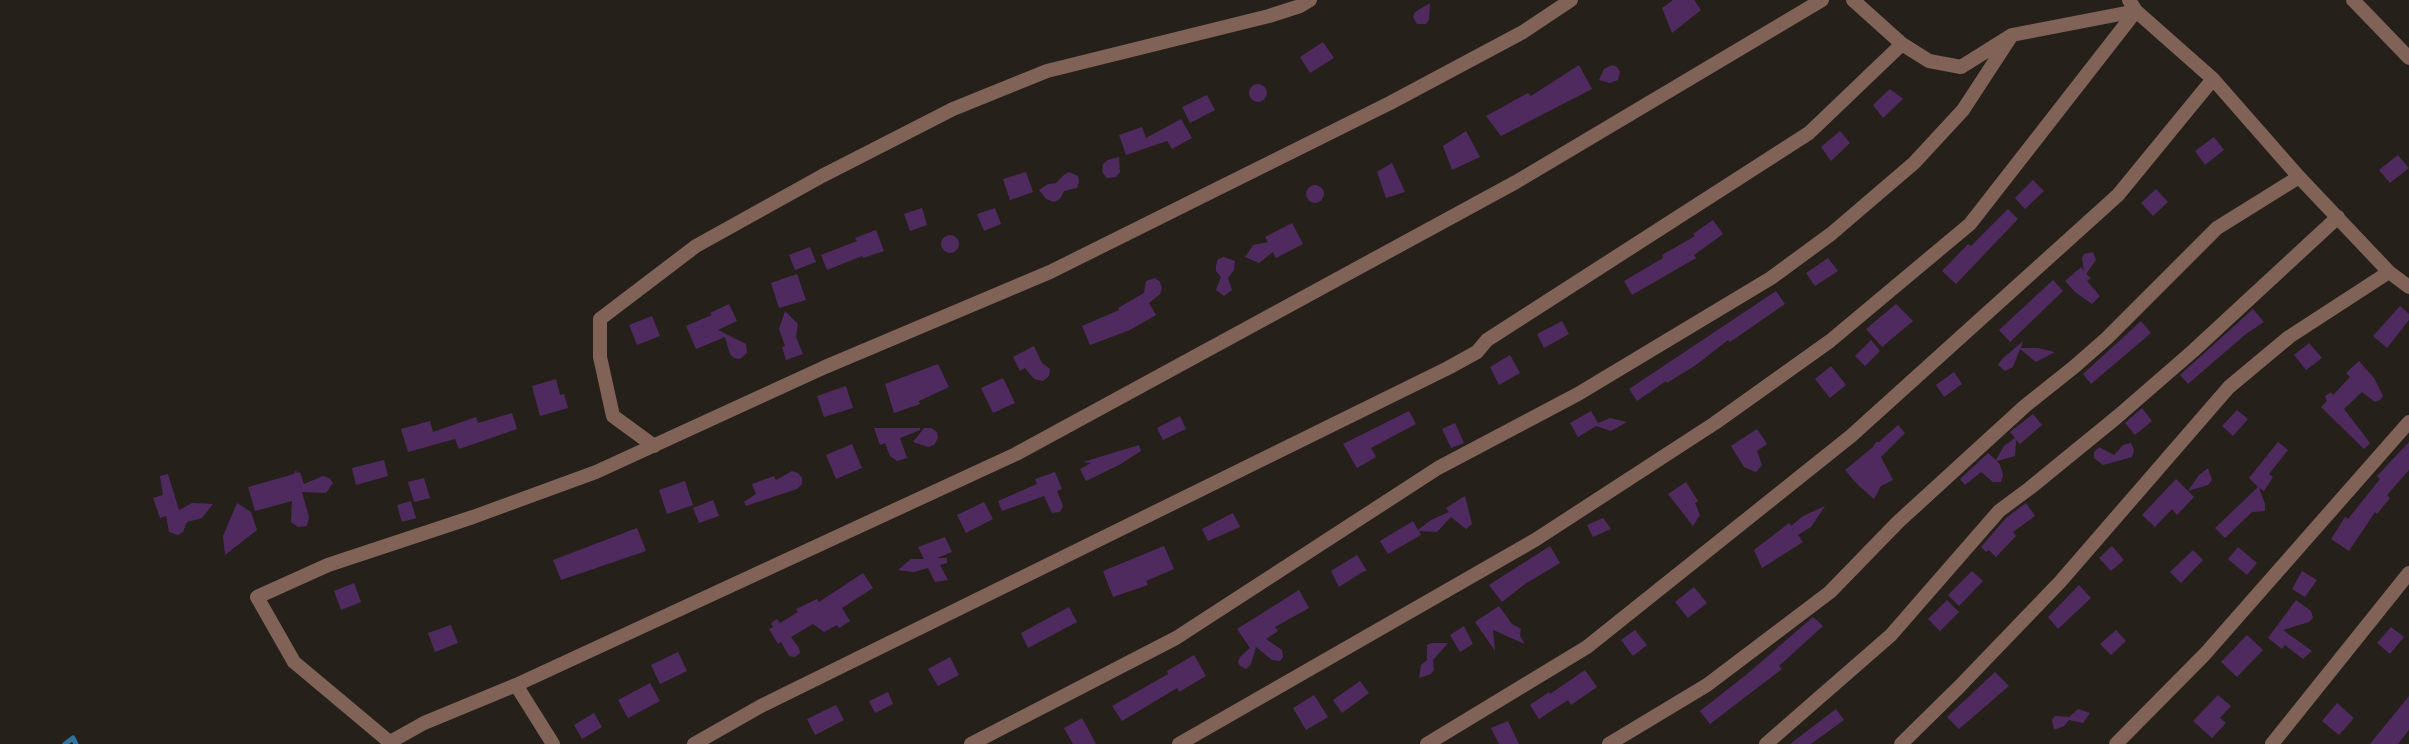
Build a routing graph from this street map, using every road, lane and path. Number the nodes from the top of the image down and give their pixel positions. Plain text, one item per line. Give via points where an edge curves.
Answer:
1 (1310, 0) edge
2 (1570, 0) edge
3 (1822, 0) edge
4 (1853, 0) edge
5 (2353, 0) edge
6 (2132, 5) edge
7 (2012, 35) junction
8 (1902, 44) junction
9 (2409, 58) edge
10 (2213, 79) junction
11 (2299, 177) junction
12 (2338, 217) junction
13 (2389, 272) junction
14 (2409, 287) edge
15 (2409, 422) edge
16 (654, 446) junction
17 (2409, 573) edge
18 (516, 685) junction
19 (391, 743) edge
20 (553, 744) edge
21 (694, 744) edge
22 (971, 744) edge
23 (1179, 744) edge
24 (1427, 744) edge
25 (1609, 744) edge
26 (1766, 744) edge
27 (1901, 744) edge
28 (2116, 744) edge
29 (2272, 744) edge

1 - 16 street via 1269,16 1047,71 953,109 696,246 600,319 600,357 613,416
2 - 16 street via 1523,32 1390,103 1062,266
3 - 18 street via 1516,182 1016,454
4 - 8 street
5 - 9 street
6 - 7 street
6 - 10 street
6 - 23 street via 1970,224 1830,341 1715,424 1535,540
7 - 8 street via 1961,67 1928,61
7 - 22 street via 1963,110 1914,163 1771,278 1578,394 1438,468 1176,638
8 - 21 street via 1809,133 1487,340 1477,352 761,706
10 - 11 street
10 - 24 street via 2118,195 1851,436 1587,647
11 - 12 street
11 - 25 street via 2217,228 2107,338 1898,522 1830,592 1707,685
12 - 13 street
12 - 26 street via 2117,417 1999,511 1891,635
13 - 14 street
13 - 27 street via 2289,337 2229,387 2060,582
15 - 28 street via 2205,654
16 - 19 street via 547,490 328,565 257,597 295,662
17 - 29 street
18 - 19 street via 424,723
18 - 20 street

